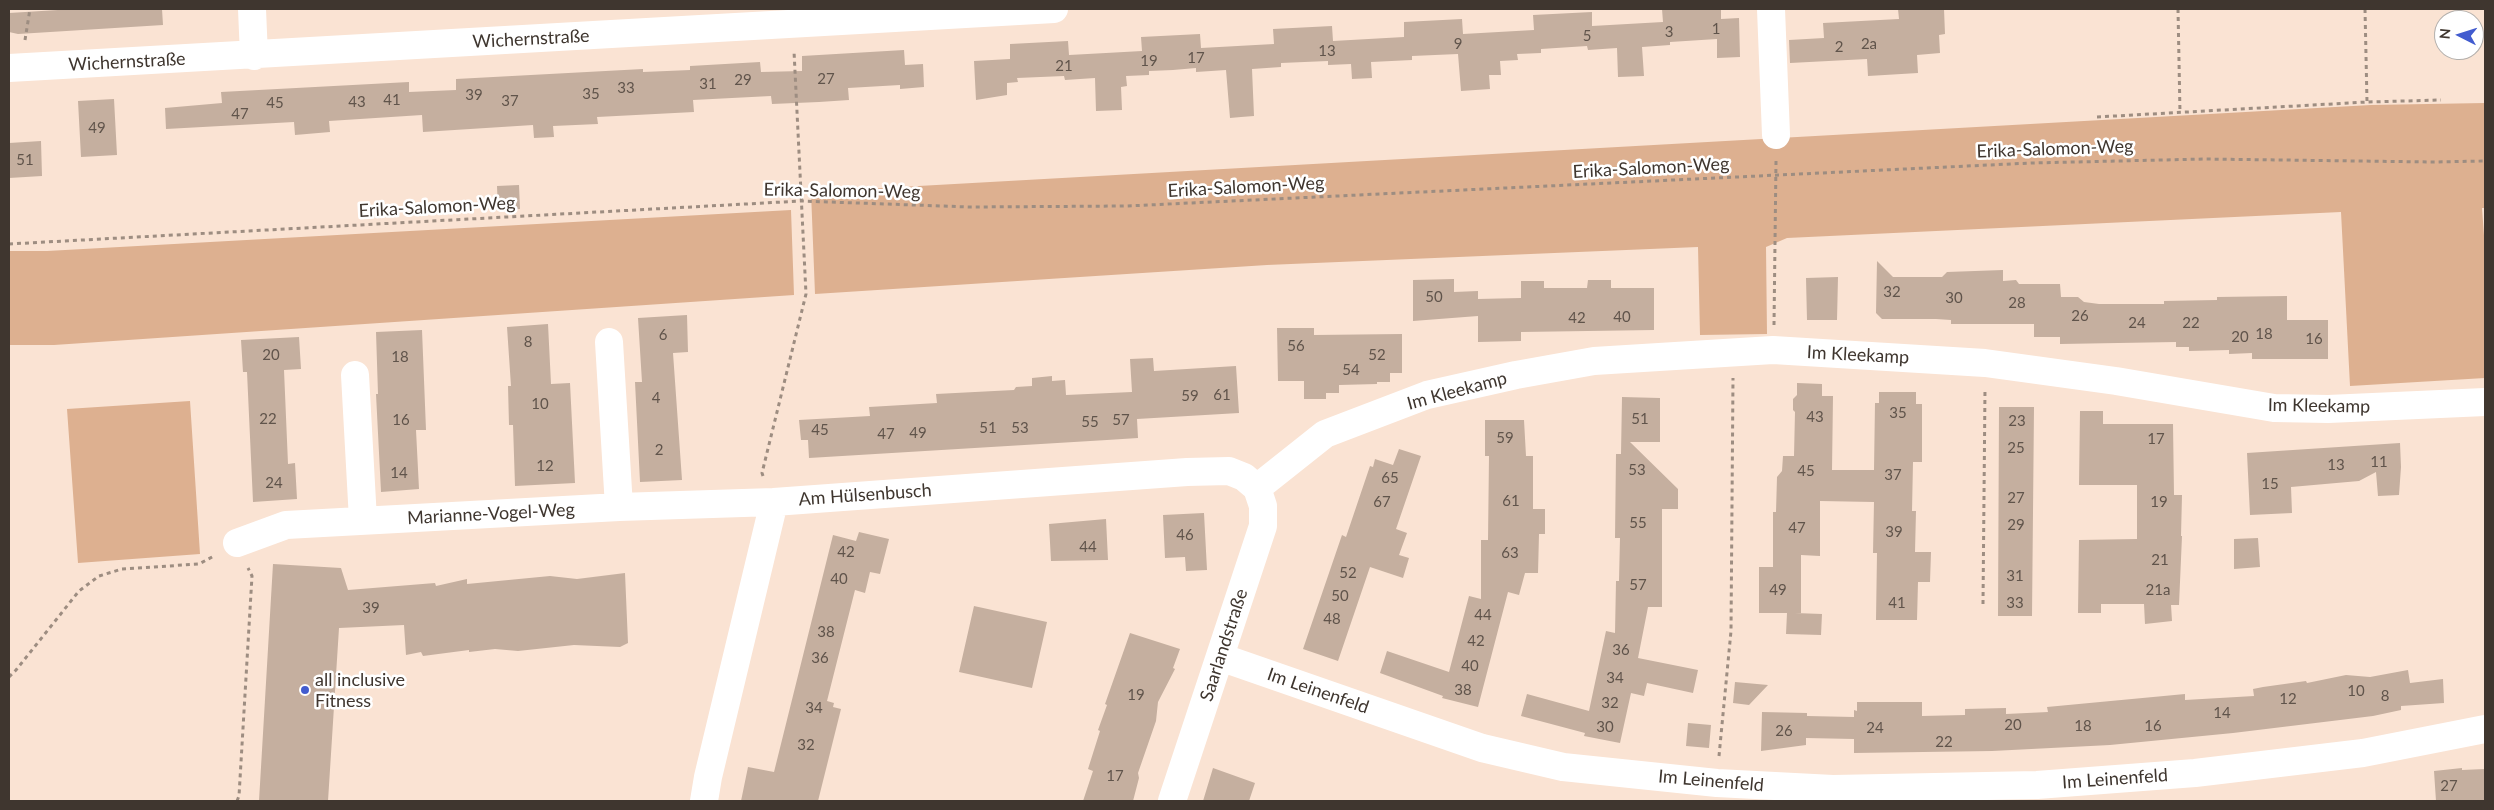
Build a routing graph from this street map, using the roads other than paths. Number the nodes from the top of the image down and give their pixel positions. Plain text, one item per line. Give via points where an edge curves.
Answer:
1 (252, 9) edge
2 (1054, 9) edge
3 (1771, 9) edge
4 (951, 12) edge
5 (254, 56) junction
6 (9, 68) edge
7 (1776, 135) road end
8 (609, 342) dead end
9 (355, 375) dead end
10 (2485, 402) edge
11 (1257, 488) junction
12 (774, 502) junction
13 (619, 507) junction
14 (364, 520) junction
15 (237, 543) road end
16 (1220, 657) junction
17 (2485, 729) edge
18 (704, 801) edge
19 (1172, 801) edge

1 - 5 street
2 - 4 street, Wichernstraße
3 - 7 street
4 - 5 street, Wichernstraße
5 - 6 street, Wichernstraße
8 - 13 street
9 - 14 street
10 - 11 street, Im Kleekamp via 2328,409 2274,408 1985,363 1773,350 1594,361 1427,395 1325,434
11 - 12 street, Am Hülsenbusch via 1230,471 1188,472
11 - 16 street, Saarlandstraße via 1263,506 1263,526
12 - 13 street, Marianne-Vogel-Weg
12 - 18 street, Am Hülsenbusch
13 - 14 street, Marianne-Vogel-Weg
14 - 15 street, Marianne-Vogel-Weg via 286,525
16 - 17 street, Im Leinenfeld via 1482,748 1563,767 1717,783 1833,789 2037,785 2195,773 2353,754
16 - 19 street, Saarlandstraße

